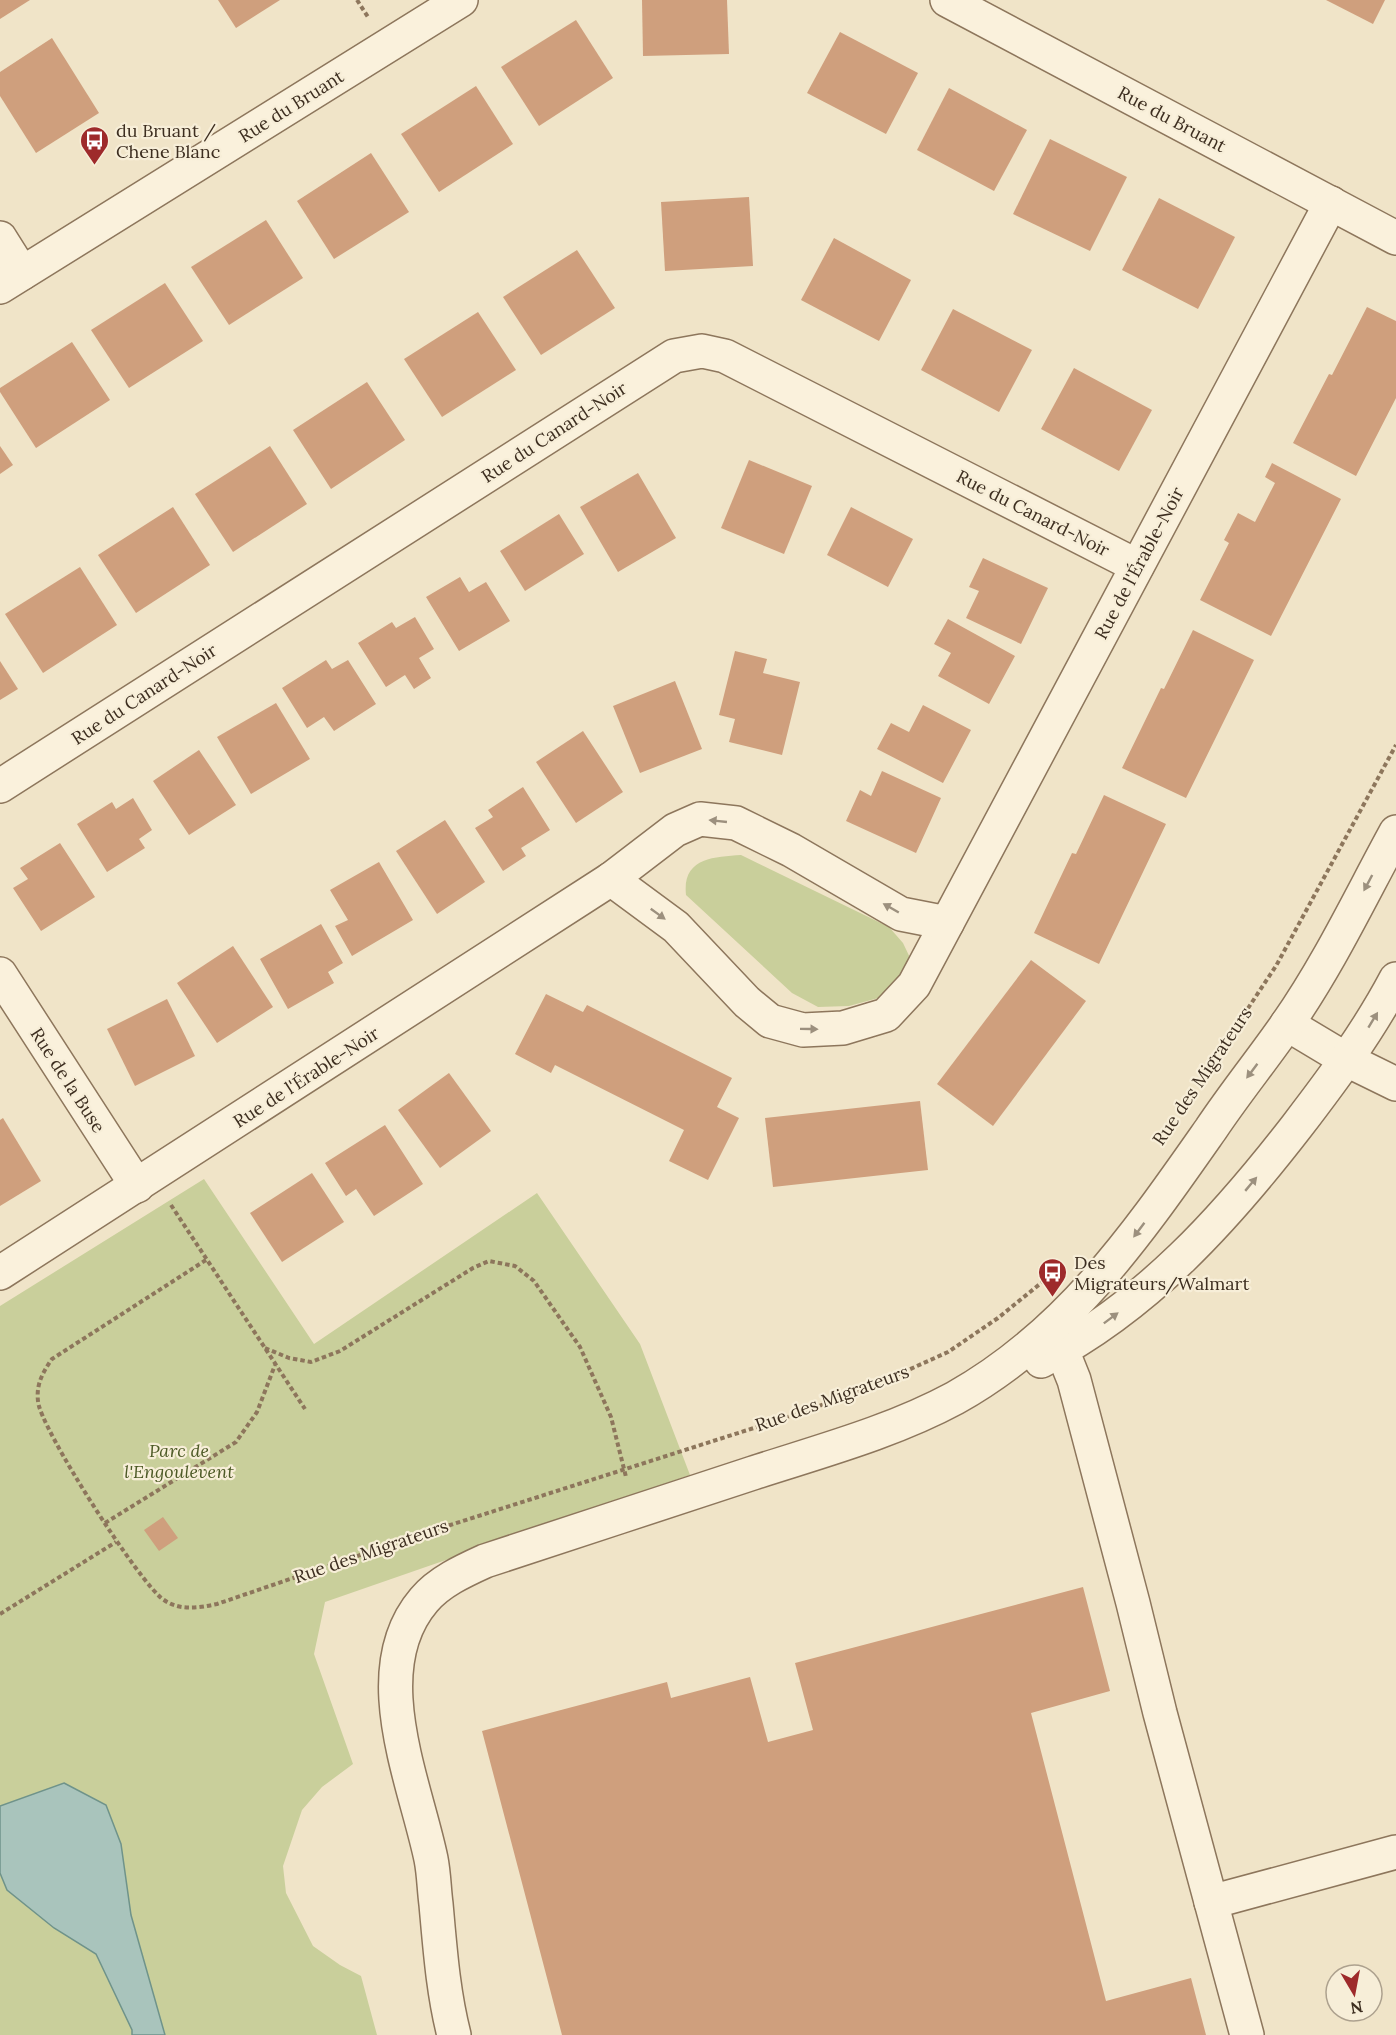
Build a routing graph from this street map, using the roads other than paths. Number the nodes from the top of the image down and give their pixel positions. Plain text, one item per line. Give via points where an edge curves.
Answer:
1 (460, 0) edge
2 (947, 0) edge
3 (1331, 203) junction
4 (0, 238) edge
5 (1396, 238) edge
6 (11, 280) edge
7 (1137, 566) junction
8 (0, 786) edge
9 (1396, 832) edge
10 (611, 879) junction
11 (947, 923) junction
12 (0, 974) edge
13 (1396, 979) edge
14 (1287, 1024) junction
15 (1347, 1060) junction
16 (1396, 1084) edge
17 (145, 1181) junction
18 (0, 1273) edge
19 (1054, 1341) junction
20 (1396, 1852) edge
21 (1211, 1902) junction
22 (454, 2035) edge
23 (1247, 2035) edge

1 - 6 street, Rue du Bruant
2 - 3 street, Rue du Bruant
3 - 5 street, Rue du Bruant
3 - 7 street, Rue de l'Érable-Noir
4 - 6 street
7 - 8 street, Rue du Canard-Noir via 725,356 702,351 674,356
7 - 11 street, Rue de l'Érable-Noir
9 -> 14 street, Rue des Migrateurs
11 -> 10 street, Rue de l'Érable-Noir via 901,914 736,823 700,819 675,830
10 -> 11 street, Rue de l'Érable-Noir via 676,927 770,1021 803,1030 843,1028 886,1015 914,985
10 - 17 street, Rue de l'Érable-Noir
12 - 17 street, Rue de la Buse
15 -> 13 street, Rue des Migrateurs
14 - 15 street
14 -> 19 street, Rue des Migrateurs via 1125,1249 1073,1307
15 - 16 street
19 -> 15 street, Rue des Migrateurs via 1092,1332 1172,1268 1263,1170
17 - 18 street, Rue de l'Érable-Noir
19 - 21 street via 1074,1380
19 - 22 street, Rue des Migrateurs via 1031,1365 927,1412 846,1443 485,1562 438,1587 423,1601 399,1649 396,1702 431,1861 446,2006
20 - 21 street
21 - 23 street

